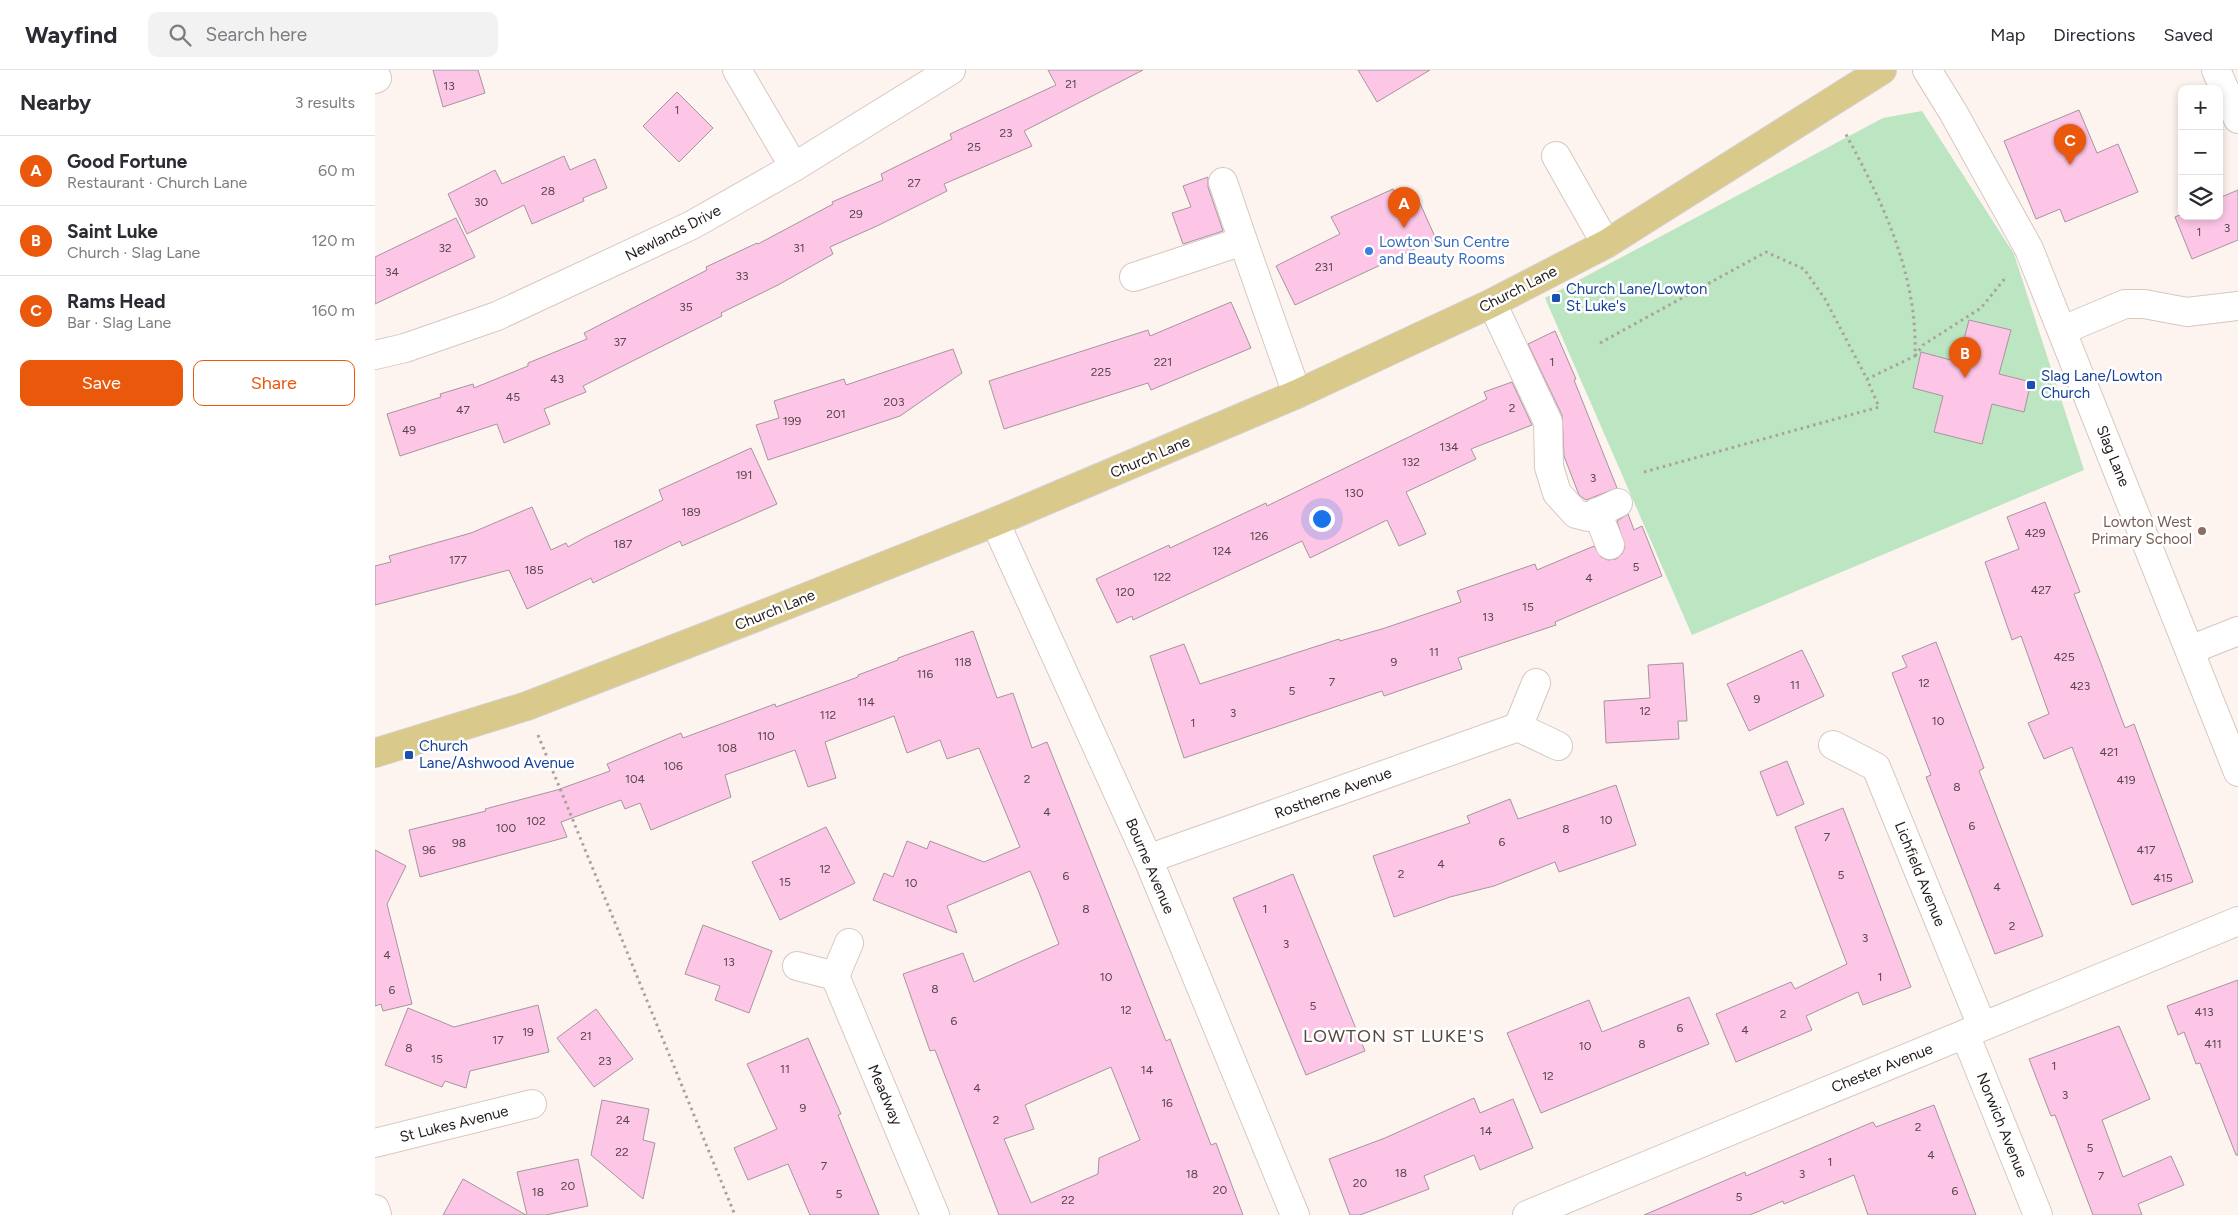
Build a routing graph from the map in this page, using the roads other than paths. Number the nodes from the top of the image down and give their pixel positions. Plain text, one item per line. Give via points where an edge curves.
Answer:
1 (737, 70) edge
2 (951, 70) edge
3 (1882, 70) edge
4 (1927, 70) edge
5 (2216, 70) edge
6 (2238, 119) edge
7 (1557, 156) dead end
8 (794, 167) junction
9 (1223, 182) dead end
10 (1243, 241) junction
11 (1606, 244) junction
12 (1134, 277) dead end
13 (1492, 303) junction
14 (2238, 306) edge
15 (2063, 330) junction
16 (375, 355) edge
17 (1297, 394) junction
18 (995, 522) junction
19 (1609, 545) dead end
20 (2238, 631) edge
21 (2190, 650) junction
22 (1536, 683) dead end
23 (1518, 727) junction
24 (1833, 745) dead end
25 (1558, 746) dead end
26 (375, 753) edge
27 (2238, 772) edge
28 (1148, 859) junction
29 (2238, 921) edge
30 (849, 943) dead end
31 (797, 966) dead end
32 (835, 976) junction
33 (1973, 1030) junction
34 (532, 1104) dead end
35 (375, 1143) edge
36 (375, 1209) edge
37 (377, 1215) edge
38 (935, 1215) edge
39 (1295, 1215) edge
40 (1527, 1215) edge
41 (2039, 1215) edge

1 - 8 street
2 - 8 street, Newlands Drive
3 - 11 main road, Church Lane
4 - 15 street, Slag Lane via 2029,249
5 - 6 street
7 - 11 street
8 - 16 street, Newlands Drive via 692,225 497,316
9 - 10 street
10 - 12 street
10 - 17 street
11 - 13 main road, Church Lane
13 - 17 main road, Church Lane
13 - 19 street via 1549,422 1549,467 1557,493 1576,514 1588,517 1608,508
14 - 15 street via 2187,312 2125,304
15 - 21 street, Slag Lane
17 - 18 main road, Church Lane
18 - 26 main road, Church Lane via 527,706
18 - 28 street, Bourne Avenue
20 - 21 street
21 - 27 street, Slag Lane
22 - 23 street
23 - 25 street
23 - 28 street, Rostherne Avenue
24 - 33 street, Lichfield Avenue via 1876,767
28 - 39 street, Bourne Avenue
29 - 33 street, Chester Avenue
30 - 32 street
31 - 32 street
32 - 38 street, Meadway
33 - 40 street, Chester Avenue
33 - 41 street, Norwich Avenue
34 - 35 street, St Lukes Avenue
36 - 37 street

